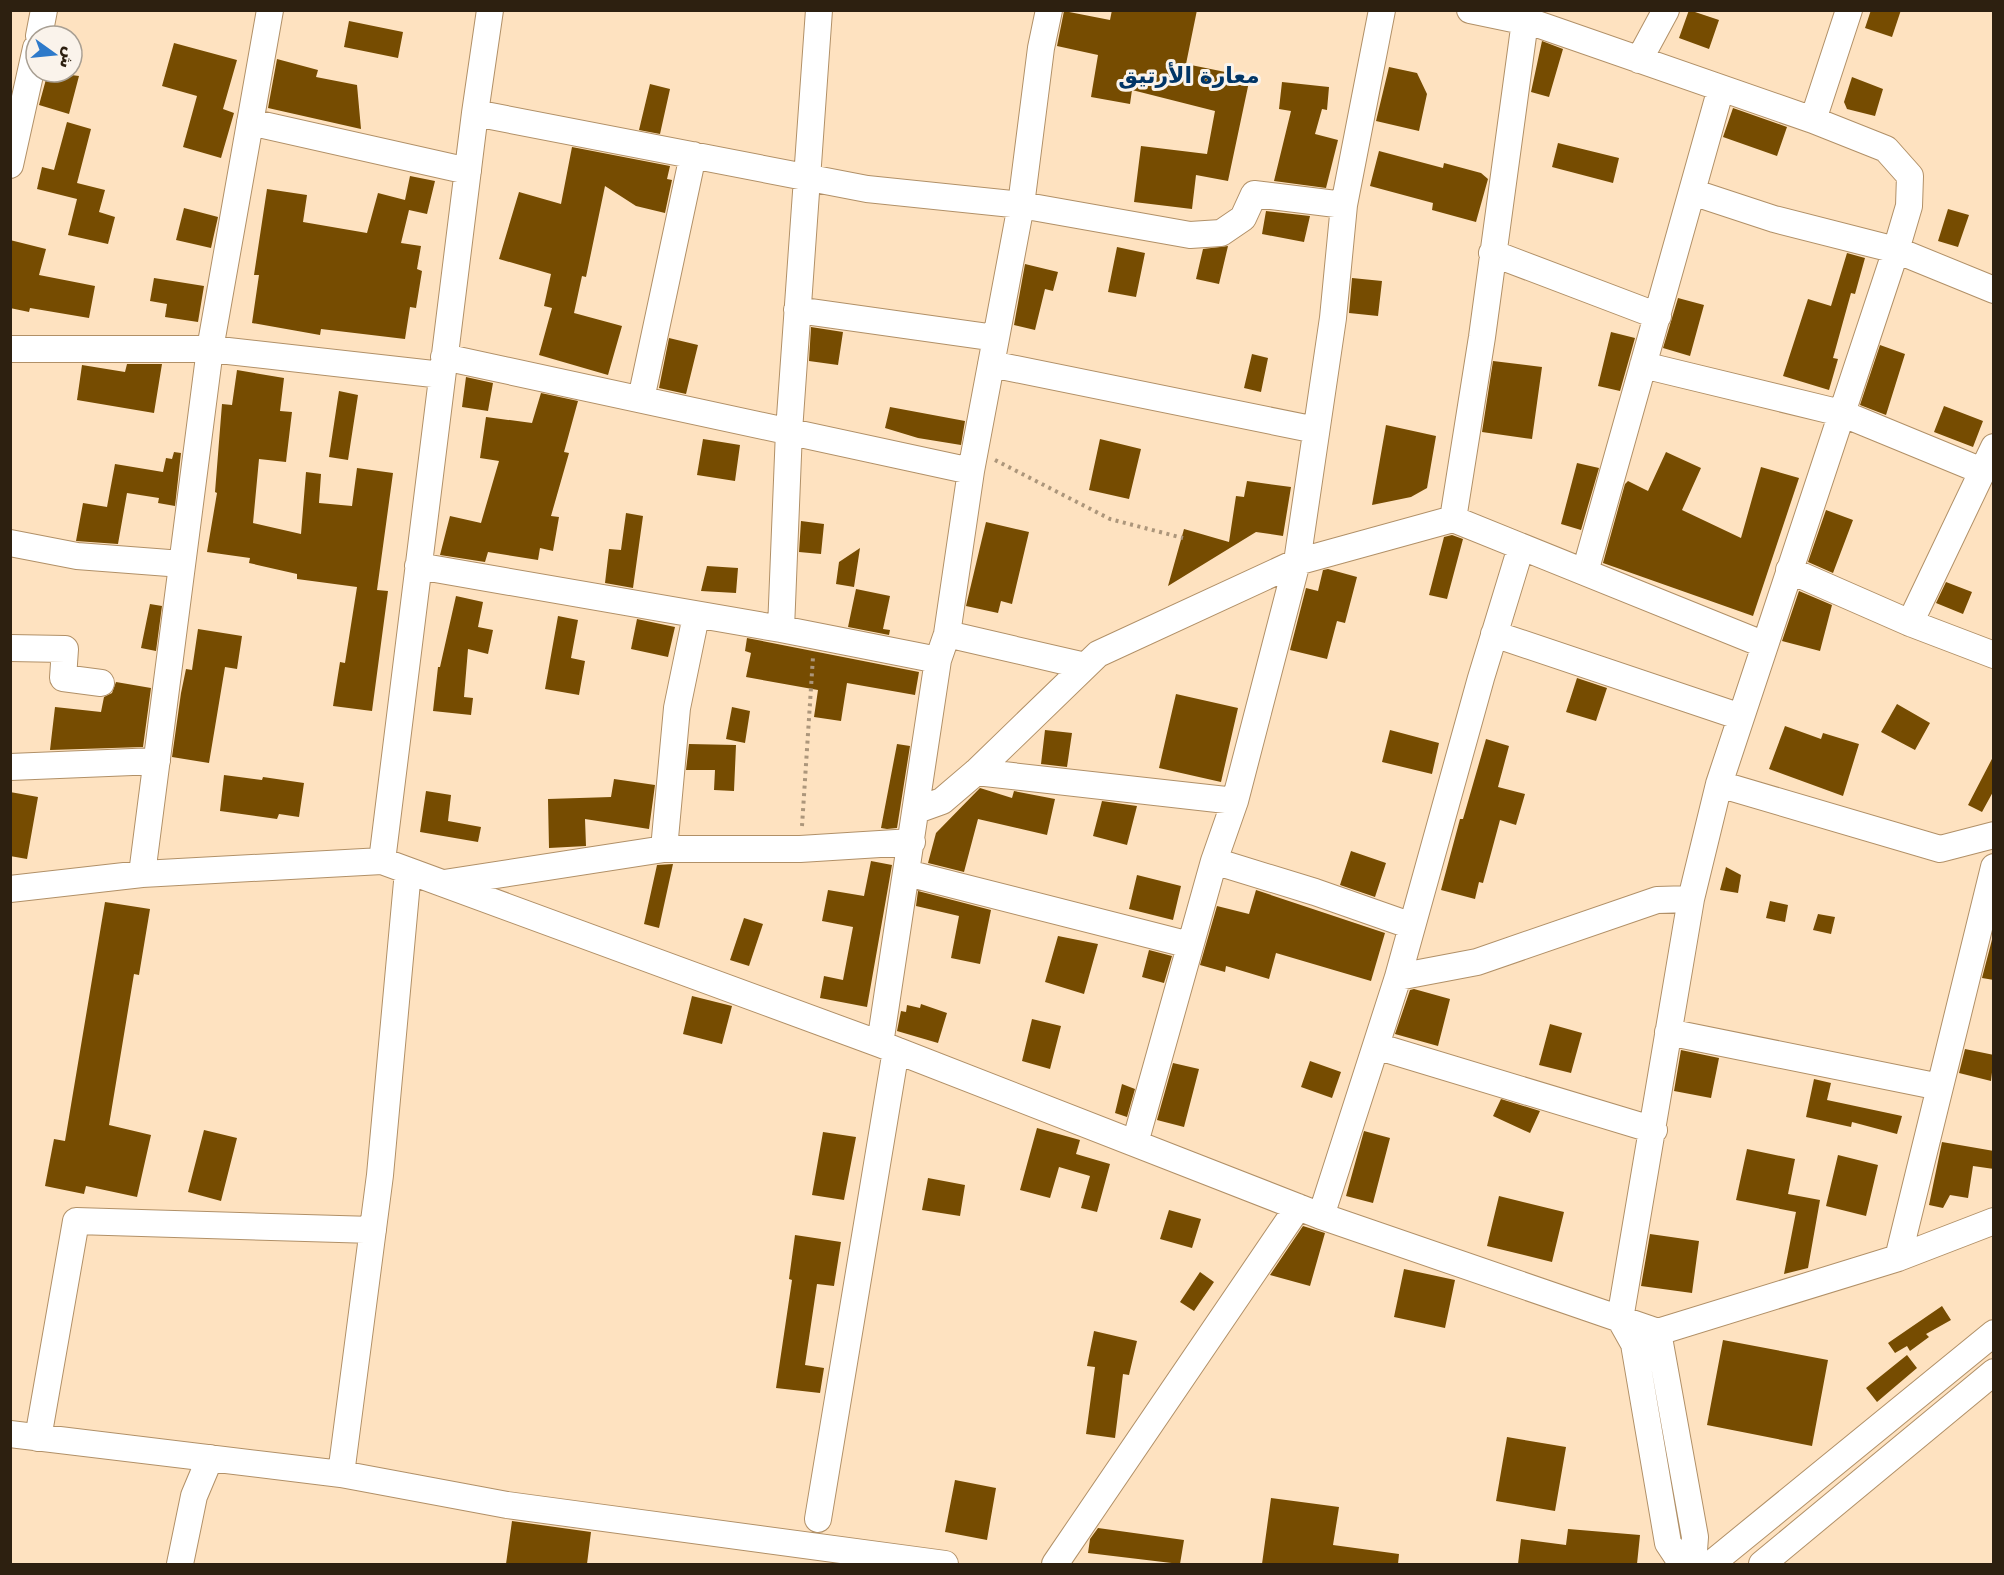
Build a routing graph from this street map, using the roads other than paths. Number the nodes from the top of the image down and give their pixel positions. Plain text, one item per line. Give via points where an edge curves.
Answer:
1 (270, 10) edge
2 (490, 10) edge
3 (819, 10) edge
4 (1049, 10) edge
5 (1382, 10) edge
6 (1470, 10) edge
7 (1666, 10) edge
8 (1849, 10) edge
9 (1535, 19) edge
10 (1639, 60) junction
11 (28, 84) edge
12 (1721, 88) junction
13 (475, 113) junction
14 (1813, 120) junction
15 (250, 122) junction
16 (693, 156) junction
17 (10, 165) edge
18 (468, 171) junction
19 (806, 177) junction
20 (1692, 192) junction
21 (1021, 205) junction
22 (1344, 205) junction
23 (1896, 250) junction
24 (1492, 253) junction
25 (1994, 290) edge
26 (797, 310) junction
27 (1658, 315) junction
28 (996, 338) junction
29 (10, 349) edge
30 (210, 349) junction
31 (990, 364) junction
32 (1644, 365) junction
33 (443, 366) junction
34 (640, 399) junction
35 (1841, 413) junction
36 (1316, 430) junction
37 (789, 431) junction
38 (1994, 447) edge
39 (973, 461) junction
40 (1982, 471) junction
41 (1453, 519) junction
42 (10, 543) edge
43 (1521, 547) junction
44 (1297, 562) junction
45 (182, 564) junction
46 (418, 566) junction
47 (1789, 570) junction
48 (1585, 572) junction
49 (696, 616) junction
50 (1910, 623) junction
51 (781, 628) junction
52 (946, 634) junction
53 (1494, 634) junction
54 (1765, 645) junction
55 (10, 648) edge
56 (1994, 655) edge
57 (938, 660) junction
58 (1085, 666) junction
59 (100, 683) dead end
60 (1741, 717) junction
61 (157, 761) junction
62 (10, 767) edge
63 (976, 772) junction
64 (1719, 784) junction
65 (1235, 801) junction
66 (917, 810) junction
67 (1994, 836) edge
68 (912, 842) junction
69 (664, 849) junction
70 (382, 861) junction
71 (1214, 861) junction
72 (1994, 867) edge
73 (408, 871) junction
74 (907, 873) junction
75 (142, 874) junction
76 (442, 883) junction
77 (10, 889) edge
78 (1691, 899) junction
79 (1412, 926) junction
80 (1190, 945) junction
81 (1398, 977) junction
82 (1668, 1032) junction
83 (1376, 1046) junction
84 (888, 1047) junction
85 (1940, 1087) junction
86 (1654, 1130) junction
87 (1135, 1143) junction
88 (1309, 1212) junction
89 (1994, 1221) edge
90 (373, 1230) junction
91 (1898, 1258) junction
92 (1620, 1319) junction
93 (1658, 1332) junction
94 (1994, 1333) edge
95 (1994, 1372) edge
96 (10, 1434) edge
97 (38, 1438) junction
98 (210, 1458) junction
99 (341, 1474) junction
100 (818, 1519) dead end
101 (180, 1564) edge
102 (945, 1564) edge
103 (1055, 1564) edge
104 (1682, 1564) edge
105 (1693, 1564) edge
106 (1711, 1564) edge
107 (1762, 1564) edge

1 - 15 street
2 - 13 street
3 - 19 street
4 - 21 street
5 - 22 street
6 - 9 street
7 - 10 street
8 - 14 street
9 - 10 street
9 - 24 street
10 - 12 street
11 - 17 street
12 - 14 street
12 - 20 street
13 - 16 street
13 - 18 street
14 - 23 street via 1886,149 1910,176 1909,206
15 - 18 street
15 - 30 street
16 - 19 street
16 - 34 street
18 - 33 street
19 - 21 street via 867,189
19 - 26 street
20 - 23 street via 1774,219
20 - 27 street
21 - 22 street via 1190,235 1221,233 1243,218 1254,194
21 - 28 street
22 - 36 street via 1333,318
23 - 25 street
23 - 35 street
24 - 27 street
24 - 41 street
26 - 28 street
26 - 37 street
27 - 32 street
28 - 31 street
29 - 30 street
30 - 33 street
30 - 45 street
31 - 36 street
31 - 39 street
32 - 35 street
32 - 48 street
33 - 34 street
33 - 46 street
34 - 37 street
35 - 40 street
35 - 47 street
36 - 44 street
37 - 39 street
37 - 51 street
38 - 40 street
39 - 52 street
40 - 50 street
41 - 43 street
41 - 44 street
42 - 45 street via 78,556
43 - 48 street
43 - 53 street
44 - 58 street via 1098,654
44 - 65 street
45 - 61 street
46 - 49 street
46 - 70 street
47 - 50 street
47 - 54 street
48 - 54 street
49 - 51 street
49 - 69 street via 677,708
50 - 56 street
51 - 57 street
52 - 57 street
52 - 58 street
53 - 60 street
53 - 79 street
54 - 60 street
55 - 59 street via 65,649 63,678
57 - 66 street
58 - 63 street
60 - 64 street
61 - 62 street
61 - 75 street
63 - 65 street
63 - 66 street via 942,801
64 - 67 street via 1940,849
64 - 78 street
65 - 71 street
66 - 68 street
68 - 69 street via 800,849
68 - 74 street
69 - 76 street
70 - 73 street
70 - 75 street
71 - 79 street
71 - 80 street
72 - 85 street
73 - 76 street
73 - 90 street
74 - 80 street
74 - 84 street
75 - 77 street
76 - 84 street
78 - 81 street via 1657,900 1477,962
78 - 82 street
79 - 81 street
80 - 87 street
81 - 83 street
82 - 85 street
82 - 86 street
83 - 86 street
83 - 88 street
84 - 87 street
84 - 100 street
85 - 91 street
86 - 92 street
87 - 88 street
88 - 92 street
88 - 103 street
89 - 91 street
90 - 97 street via 76,1221
90 - 99 street
91 - 93 street
92 - 93 street
92 - 104 street via 1634,1344 1668,1543
93 - 105 street via 1695,1537
94 - 106 street
95 - 107 street
96 - 97 street
97 - 98 street
98 - 99 street
98 - 101 street via 194,1496
99 - 102 street via 507,1505

